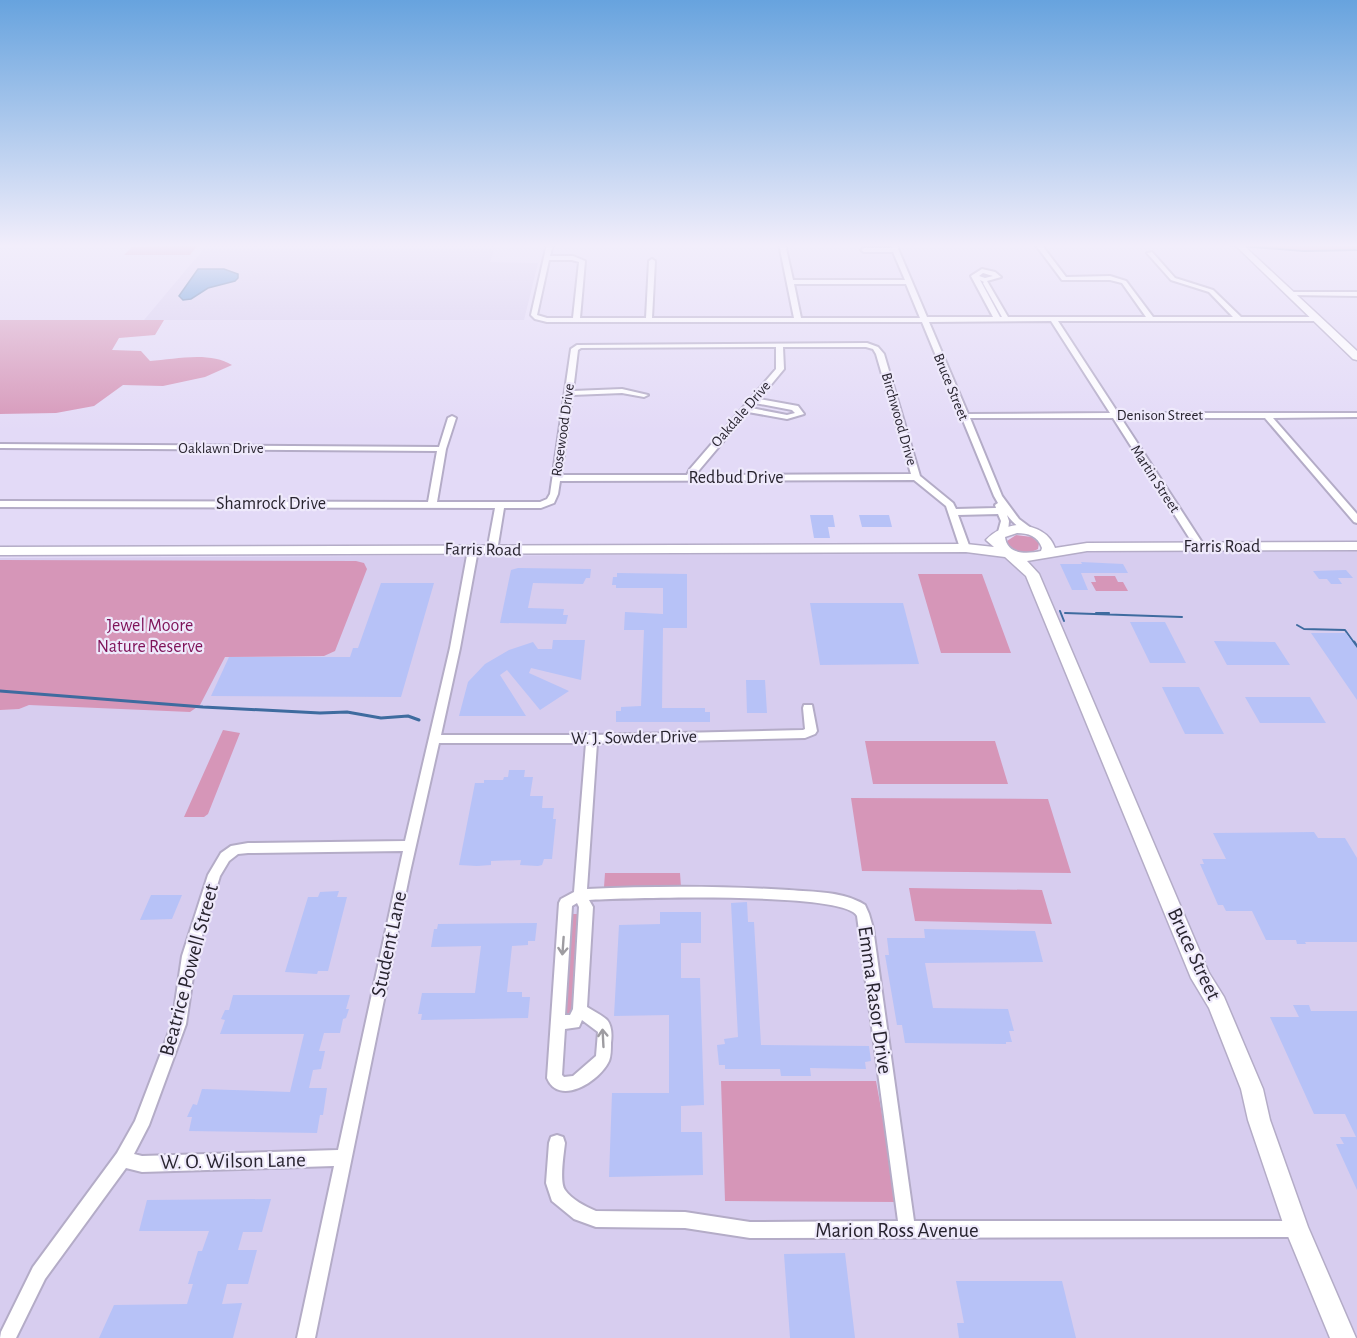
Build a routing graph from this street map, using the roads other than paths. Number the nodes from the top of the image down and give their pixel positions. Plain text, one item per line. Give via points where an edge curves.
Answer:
1 (536, 306) edge
2 (577, 306) edge
3 (650, 306) edge
4 (796, 306) edge
5 (919, 306) edge
6 (991, 306) edge
7 (999, 306) edge
8 (1142, 306) edge
9 (1226, 306) edge
10 (1304, 306) edge
11 (798, 319) junction
12 (924, 319) junction
13 (998, 319) junction
14 (1006, 319) junction
15 (1053, 319) junction
16 (1151, 319) junction
17 (1239, 319) junction
18 (1316, 319) junction
19 (576, 320) junction
20 (649, 320) junction
21 (779, 346) junction
22 (1357, 357) edge
23 (569, 393) junction
24 (644, 395) dead end
25 (753, 400) junction
26 (746, 409) junction
27 (1115, 415) junction
28 (1267, 415) junction
29 (1357, 415) edge
30 (963, 416) junction
31 (452, 418) dead end
32 (0, 446) edge
33 (442, 449) junction
34 (916, 477) junction
35 (556, 478) junction
36 (690, 478) junction
37 (998, 496) junction
38 (0, 504) edge
39 (432, 504) junction
40 (500, 505) junction
41 (541, 505) joint
42 (1001, 511) junction
43 (953, 512) junction
44 (1357, 520) edge
45 (1001, 534) junction
46 (1037, 534) junction
47 (1357, 546) edge
48 (1087, 547) junction
49 (1200, 547) junction
50 (966, 548) junction
51 (473, 550) junction
52 (0, 551) edge
53 (492, 551) junction
54 (1011, 554) junction
55 (1043, 555) junction
56 (1032, 574) junction
57 (807, 708) dead end
58 (433, 739) junction
59 (592, 739) junction
60 (410, 846) junction
61 (580, 895) junction
62 (580, 1010) junction
63 (557, 1022) junction
64 (557, 1143) dead end
65 (344, 1158) junction
66 (123, 1159) junction
67 (907, 1229) junction
68 (1297, 1229) junction
69 (7, 1338) edge
70 (306, 1338) edge
71 (1343, 1338) edge

1 - 19 street via 537,318
2 - 19 street
3 - 20 street
4 - 11 street
5 - 12 street, Bruce Street
6 - 13 street
7 - 14 street
8 - 16 street
9 - 17 street
10 - 18 street
11 - 12 street
11 - 20 street
12 - 13 street
12 - 30 street, Bruce Street
13 - 14 street
14 - 15 street
15 - 16 street
15 - 27 street, Martin Street
16 - 17 street
17 - 18 street
18 - 22 street
19 - 20 street
21 - 23 street, Rosewood Drive via 579,346 575,349
21 - 25 street, Oakdale Drive via 780,369
21 - 34 street, Birchwood Drive via 876,348
23 - 24 street via 622,391
23 - 35 street, Rosewood Drive
25 - 26 street, Oakdale Drive
25 - 26 street via 795,408 800,414 787,417
26 - 36 street, Oakdale Drive
27 - 28 street, Denison Street
27 - 30 street, Denison Street
27 - 49 street, Martin Street
28 - 29 street, Denison Street
28 - 44 street
30 - 37 street, Bruce Street
31 - 33 street
32 - 33 street, Oaklawn Drive
33 - 39 street
34 - 36 street, Redbud Drive
34 - 43 street, Birchwood Drive via 950,505
35 - 36 street, Redbud Drive
35 - 41 street, Rosewood Drive via 551,501
37 - 42 street, Bruce Street
37 - 46 street, Bruce Street via 1016,521
38 - 39 street, Shamrock Drive
39 - 40 street, Shamrock Drive
40 - 41 street, Shamrock Drive
40 - 53 street
42 - 43 street
42 - 45 street, Bruce Street via 1005,521
43 - 50 street, Birchwood Drive
45 - 46 street, Farris Road via 1016,529
45 - 50 street, Farris Road
45 - 54 street, Bruce Street via 999,545
46 - 48 street, Farris Road
46 - 55 street via 1049,545
47 - 49 street, Farris Road
48 - 49 street, Farris Road
48 - 55 street, Farris Road
50 - 53 street, Farris Road
50 - 54 street, Farris Road
51 - 52 street, Farris Road
51 - 53 street, Farris Road
51 - 58 street, Student Lane
54 - 55 street, Farris Road via 1030,558
54 - 56 street, Bruce Street
55 - 56 street via 1035,562
56 - 68 street, Bruce Street via 1201,978 1217,1003 1252,1089 1258,1119
57 - 59 street, W. J. Sowder Drive via 811,731 805,734
58 - 59 street, W. J. Sowder Drive
58 - 60 street, Student Lane
59 - 61 street
60 - 65 street, Student Lane
60 - 66 street, Beatrice Powell Street via 248,848 235,850 221,861 189,956 179,1024 141,1125
61 - 62 street via 586,907
61 -> 63 street via 566,903
61 - 67 street, Emma Rasor Drive via 816,896 841,899 860,908 866,928
62 - 63 street via 574,1022
63 -> 62 street via 552,1072 557,1083 570,1085 603,1058 602,1025
64 - 67 street, Marion Ross Avenue via 554,1183 558,1195 571,1207 596,1219 685,1220 750,1230
65 - 66 street, W. O. Wilson Lane via 142,1164
65 - 70 street, Student Lane
66 - 69 street, Beatrice Powell Street via 39,1273
67 - 68 street, Marion Ross Avenue
68 - 71 street, Bruce Street

